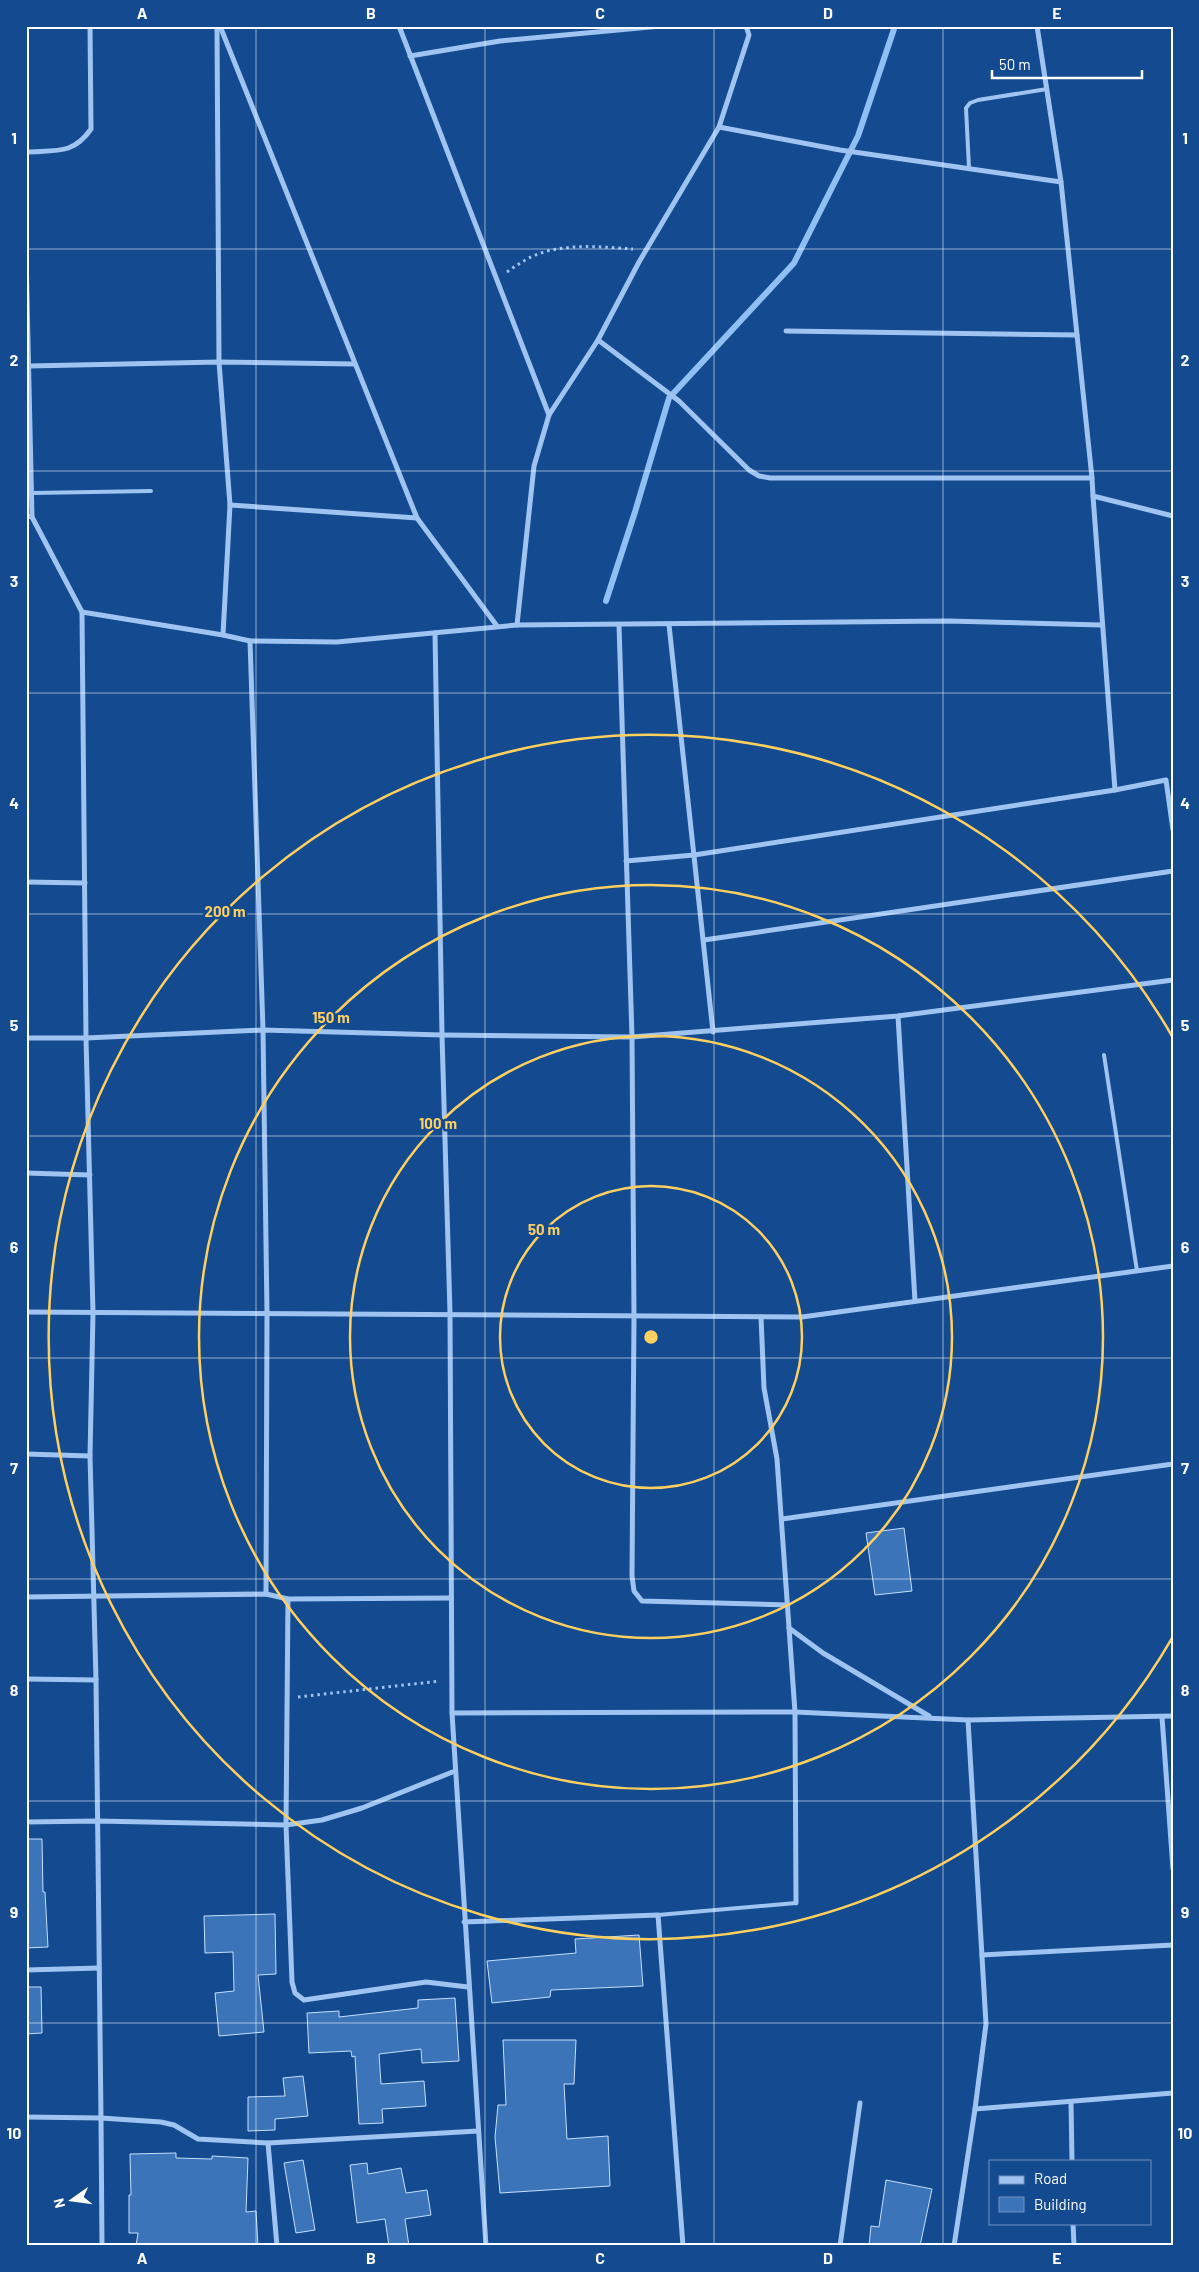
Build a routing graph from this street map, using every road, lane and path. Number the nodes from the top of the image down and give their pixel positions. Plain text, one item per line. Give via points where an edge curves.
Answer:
1 (90, 26) edge
2 (218, 26) edge
3 (399, 26) edge
4 (661, 26) edge
5 (746, 26) edge
6 (1037, 26) edge
7 (410, 56) junction
8 (1047, 89) junction
9 (719, 127) junction
10 (26, 152) edge
11 (968, 168) junction
12 (1061, 182) junction
13 (646, 250) junction
14 (26, 253) edge
15 (496, 278) junction
16 (786, 331) dead end
17 (1077, 335) junction
18 (598, 340) junction
19 (219, 362) junction
20 (355, 364) junction
21 (29, 366) junction
22 (549, 415) junction
23 (1092, 478) junction
24 (151, 491) dead end
25 (32, 493) junction
26 (1093, 496) junction
27 (230, 505) junction
28 (29, 516) edge
29 (1173, 516) edge
30 (418, 518) junction
31 (82, 612) junction
32 (516, 625) junction
33 (619, 625) junction
34 (669, 625) junction
35 (497, 626) junction
36 (1101, 626) junction
37 (435, 633) junction
38 (223, 635) junction
39 (250, 641) junction
40 (1116, 790) junction
41 (1173, 830) edge
42 (694, 855) junction
43 (626, 861) junction
44 (1173, 871) edge
45 (26, 882) edge
46 (85, 883) junction
47 (704, 940) junction
48 (1173, 980) edge
49 (898, 1016) junction
50 (263, 1030) junction
51 (714, 1032) junction
52 (442, 1035) junction
53 (632, 1037) junction
54 (26, 1038) edge
55 (86, 1038) junction
56 (1104, 1055) dead end
57 (26, 1173) edge
58 (90, 1175) junction
59 (1173, 1266) edge
60 (1138, 1271) junction
61 (915, 1301) junction
62 (26, 1312) edge
63 (93, 1313) junction
64 (267, 1313) junction
65 (450, 1313) junction
66 (634, 1317) junction
67 (761, 1317) junction
68 (26, 1454) edge
69 (90, 1456) junction
70 (1173, 1464) edge
71 (782, 1519) junction
72 (266, 1594) junction
73 (26, 1597) edge
74 (94, 1597) junction
75 (451, 1598) junction
76 (288, 1599) junction
77 (788, 1605) junction
78 (789, 1628) junction
79 (26, 1679) edge
80 (96, 1680) junction
81 (452, 1680) junction
82 (287, 1698) junction
83 (452, 1712) junction
84 (795, 1712) junction
85 (1173, 1716) edge
86 (1162, 1717) junction
87 (931, 1718) junction
88 (968, 1720) junction
89 (455, 1771) junction
90 (97, 1821) junction
91 (26, 1822) edge
92 (286, 1825) junction
93 (1173, 1869) edge
94 (796, 1903) joint
95 (658, 1915) junction
96 (464, 1922) junction
97 (1173, 1945) edge
98 (982, 1955) junction
99 (99, 1968) junction
100 (26, 1970) edge
101 (468, 1987) junction
102 (1173, 2094) edge
103 (1071, 2102) junction
104 (860, 2103) dead end
105 (975, 2109) junction
106 (26, 2117) edge
107 (101, 2118) junction
108 (478, 2131) junction
109 (268, 2143) junction
110 (1072, 2160) edge
111 (1073, 2224) edge
112 (102, 2246) edge
113 (278, 2246) edge
114 (486, 2246) edge
115 (683, 2246) edge
116 (840, 2246) edge
117 (954, 2246) edge
118 (1074, 2246) edge

1 - 10 street via 92,129 83,141 69,149
2 - 19 street
2 - 20 street
3 - 7 street
4 - 7 street via 500,41
5 - 9 street via 748,36
6 - 8 street
7 - 15 street
8 - 11 lane via 970,103 966,108
8 - 12 street
9 - 11 street via 840,150
9 - 13 street
11 - 12 street
12 - 17 street
13 - 15 path via 559,249 539,254
13 - 18 street
14 - 21 street
15 - 22 street
16 - 17 street
17 - 23 street
18 - 22 street
18 - 23 street via 664,388 759,476
19 - 20 street
19 - 21 street
19 - 27 street
20 - 30 street
21 - 25 street
22 - 32 street via 534,466
23 - 26 street
24 - 25 lane
25 - 28 street
26 - 29 street
26 - 36 street
27 - 30 street
27 - 38 street
28 - 31 street
30 - 35 street
31 - 38 street
31 - 46 street
32 - 33 street
32 - 35 street
33 - 34 street
33 - 43 street
34 - 36 street via 948,621
34 - 42 street
35 - 37 street
36 - 40 street
37 - 39 street via 337,642
37 - 52 street
38 - 39 street
39 - 50 street
40 - 41 street via 1166,780
40 - 42 street
42 - 43 street
42 - 47 street
43 - 53 street
44 - 47 street
45 - 46 street
46 - 55 street
47 - 51 street
48 - 49 street
49 - 51 street
49 - 61 street
50 - 52 street
50 - 55 street
50 - 64 street
51 - 53 street
52 - 53 street
52 - 65 street
53 - 66 street
54 - 55 street
55 - 58 street
56 - 60 lane
57 - 58 street
58 - 63 street
59 - 60 street
60 - 61 street
61 - 67 street via 802,1317
62 - 63 street
63 - 64 street
63 - 69 street
64 - 65 street
64 - 72 street
65 - 66 street
65 - 75 street
66 - 67 street
66 - 77 street via 634,1591 642,1601
67 - 71 street via 764,1388 777,1459
68 - 69 street
69 - 74 street
70 - 71 street
71 - 77 street
72 - 74 street
72 - 76 street
73 - 74 street
74 - 80 street
75 - 76 street
75 - 81 street
76 - 82 street
77 - 78 street
78 - 84 street
78 - 87 street via 823,1653
79 - 80 street
80 - 90 street
81 - 82 path
81 - 83 street
82 - 92 street
83 - 84 street
83 - 89 street
84 - 87 street
84 - 94 street
85 - 86 street
86 - 88 street
86 - 93 street
87 - 88 street
88 - 98 street
89 - 92 street via 362,1808 322,1820
89 - 96 street
90 - 91 street
90 - 92 street
90 - 99 street
92 - 101 street via 295,1993 304,2000 426,1982
94 - 95 lane
95 - 96 street
95 - 115 street
96 - 101 street
97 - 98 street
98 - 105 street via 986,2024
99 - 100 street
99 - 107 street
101 - 108 street
102 - 103 street
103 - 105 street
103 - 110 street
104 - 116 street
105 - 117 street
106 - 107 street
107 - 109 street via 162,2122 174,2125 198,2140
107 - 112 street
108 - 109 street
108 - 114 street
109 - 113 street
111 - 118 street

